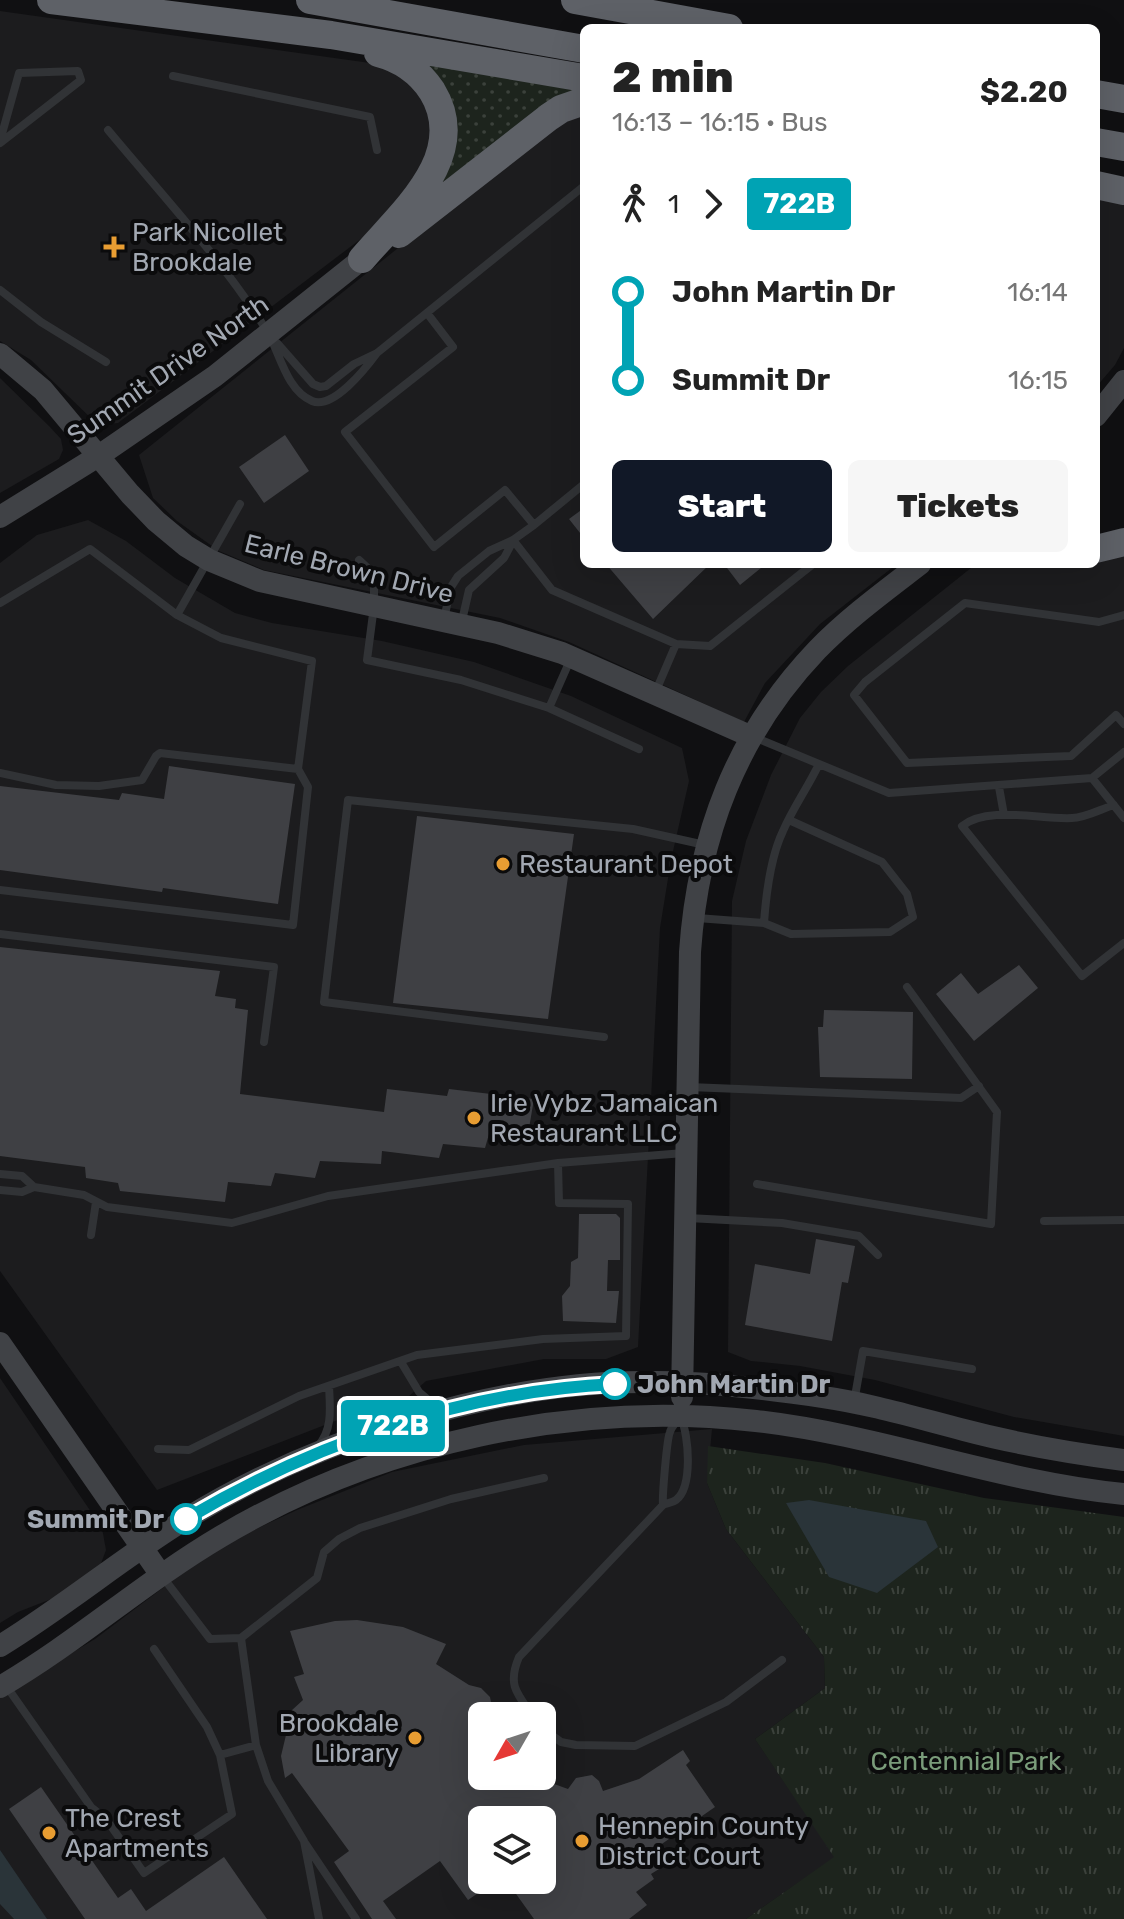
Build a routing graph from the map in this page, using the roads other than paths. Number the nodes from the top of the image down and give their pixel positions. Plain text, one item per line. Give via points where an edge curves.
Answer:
1 (51, 0) edge
2 (310, 0) edge
3 (575, 0) edge
4 (707, 24) edge
5 (280, 28) junction
6 (580, 48) edge
7 (173, 76) dead end
8 (580, 77) edge
9 (1100, 95) edge
10 (1124, 99) edge
11 (580, 102) edge
12 (108, 130) dead end
13 (0, 142) edge
14 (1100, 143) edge
15 (1124, 147) edge
16 (377, 150) dead end
17 (1100, 169) edge
18 (1124, 172) edge
19 (1100, 186) edge
20 (580, 189) edge
21 (1124, 191) edge
22 (362, 259) junction
23 (0, 290) edge
24 (427, 313) junction
25 (269, 335) junction
26 (377, 353) junction
27 (0, 354) edge
28 (106, 362) dead end
29 (1124, 381) edge
30 (1100, 411) edge
31 (100, 455) junction
32 (580, 487) edge
33 (240, 504) dead end
34 (0, 517) edge
35 (534, 525) junction
36 (513, 540) junction
37 (1124, 542) edge
38 (1100, 548) edge
39 (209, 560) junction
40 (359, 560) dead end
41 (808, 568) edge
42 (915, 568) edge
43 (0, 603) edge
44 (374, 606) junction
45 (177, 615) junction
46 (1124, 615) edge
47 (452, 623) junction
48 (676, 644) junction
49 (571, 657) junction
50 (655, 693) junction
51 (549, 708) junction
52 (1124, 724) edge
53 (750, 736) junction
54 (639, 749) dead end
55 (1124, 752) edge
56 (819, 764) junction
57 (298, 769) junction
58 (0, 773) edge
59 (1092, 778) junction
60 (999, 787) junction
61 (1114, 805) junction
62 (1004, 815) junction
63 (1124, 818) edge
64 (789, 820) junction
65 (706, 845) junction
66 (0, 890) edge
67 (692, 918) junction
68 (764, 923) junction
69 (0, 934) edge
70 (1124, 943) edge
71 (907, 987) dead end
72 (604, 1037) dead end
73 (264, 1042) dead end
74 (979, 1086) junction
75 (688, 1087) junction
76 (689, 1153) junction
77 (558, 1163) junction
78 (0, 1174) edge
79 (757, 1184) dead end
80 (34, 1187) junction
81 (0, 1190) edge
82 (96, 1202) junction
83 (687, 1218) junction
84 (1124, 1220) edge
85 (1044, 1221) dead end
86 (91, 1235) dead end
87 (878, 1255) dead end
88 (0, 1343) edge
89 (401, 1362) junction
90 (972, 1369) dead end
91 (684, 1384) junction
92 (329, 1386) junction
93 (854, 1403) junction
94 (443, 1412) junction
95 (680, 1416) junction
96 (158, 1449) dead end
97 (310, 1456) junction
98 (1124, 1460) edge
99 (544, 1478) dead end
100 (1124, 1494) edge
101 (663, 1505) junction
102 (141, 1548) junction
103 (161, 1575) junction
104 (241, 1638) junction
105 (0, 1646) edge
106 (154, 1649) dead end
107 (782, 1660) dead end
108 (2, 1685) edge
109 (522, 1702) edge
110 (556, 1738) edge
111 (256, 1745) junction
112 (220, 1755) junction
113 (304, 1841) junction
114 (319, 1919) edge
115 (356, 1919) edge

1 - 5 highway
2 - 6 highway
3 - 4 highway
5 - 8 highway
5 - 22 highway via 405,63 424,80 442,115 444,143 433,173
7 - 16 lane via 370,117
9 - 10 highway
11 - 22 highway via 549,117
12 - 25 lane via 224,270
13 - 13 lane via 81,80 78,71 19,73
14 - 15 highway
17 - 18 highway
19 - 21 highway
20 - 24 lane
22 - 25 street, Summit Drive North
23 - 28 lane
24 - 26 lane
24 - 35 lane via 453,347 345,432 434,547 505,490
25 - 26 lane via 320,387
25 - 26 lane via 292,384 321,403 363,373
25 - 31 street, Summit Drive North
27 - 31 street, Earle Brown Drive via 43,390
29 - 30 street
31 - 34 street, Summit Drive North
31 - 39 street, Earle Brown Drive via 156,521
32 - 35 lane
33 - 39 lane
35 - 36 lane
36 - 47 lane via 504,558 469,590
36 - 47 lane via 458,576 451,587
36 - 48 lane via 552,590
37 - 38 highway
39 - 44 street, Earle Brown Drive via 260,581
39 - 45 lane
40 - 44 lane via 374,574
41 - 48 lane via 710,646
42 - 53 street via 818,649
43 - 45 lane via 90,549
44 - 47 street, Earle Brown Drive
44 - 51 lane via 367,660 461,680
45 - 57 lane via 221,638 312,661
46 - 52 lane via 1099,622 965,603 854,695 907,763 1071,756 1116,715
47 - 49 street, Earle Brown Drive
48 - 50 lane
49 - 50 street, Earle Brown Drive
49 - 51 lane
50 - 53 street, Earle Brown Drive
51 - 54 lane
53 - 56 lane
53 - 65 street
55 - 59 lane
56 - 60 lane via 889,793
56 - 64 lane
57 - 58 lane via 160,753 141,781 56,785
57 - 66 lane via 308,787 293,925
59 - 60 lane
59 - 61 lane
60 - 62 lane
61 - 62 lane via 1075,819
61 - 63 lane
62 - 70 lane via 970,819 962,826 1082,976
64 - 68 lane via 766,897
64 - 68 lane via 882,862 907,894 913,917 890,932 791,934
65 - 67 street
65 - 72 lane via 633,829 348,800 324,1002
67 - 68 lane
67 - 75 street
69 - 73 lane via 274,967
71 - 74 lane
74 - 75 lane via 961,1098
74 - 79 lane via 997,1112 991,1224
75 - 76 street
76 - 77 lane
76 - 83 street
77 - 82 lane via 328,1196 232,1223
77 - 89 lane via 559,1203 628,1204 626,1336 531,1340 417,1355
78 - 80 lane via 22,1176
80 - 81 lane
80 - 82 lane
82 - 86 lane
83 - 87 lane via 782,1223 859,1236
83 - 91 street
84 - 85 lane
88 - 102 street
89 - 92 lane
89 - 94 lane via 419,1392
90 - 93 lane via 863,1351
91 - 93 street via 750,1387
91 - 94 street via 585,1385
91 - 95 street
92 - 96 lane via 189,1450
92 - 97 lane via 326,1438
93 - 98 street via 1041,1448
94 - 97 street
95 - 100 street via 825,1430 1039,1481
95 - 101 lane via 669,1433
95 - 101 lane via 688,1434 686,1477 676,1500
95 - 103 street via 531,1426 386,1462 286,1502
97 - 102 street via 216,1501
99 - 104 lane via 451,1499 339,1539 324,1552 317,1578
101 - 109 lane via 519,1657 512,1674
102 - 103 street
102 - 105 street
103 - 104 lane via 210,1639
103 - 108 street
104 - 111 lane
106 - 112 lane
107 - 110 lane via 726,1702 635,1746
108 - 112 lane via 144,1873 232,1814
111 - 112 lane
111 - 113 lane via 268,1781
113 - 114 lane
113 - 115 lane

